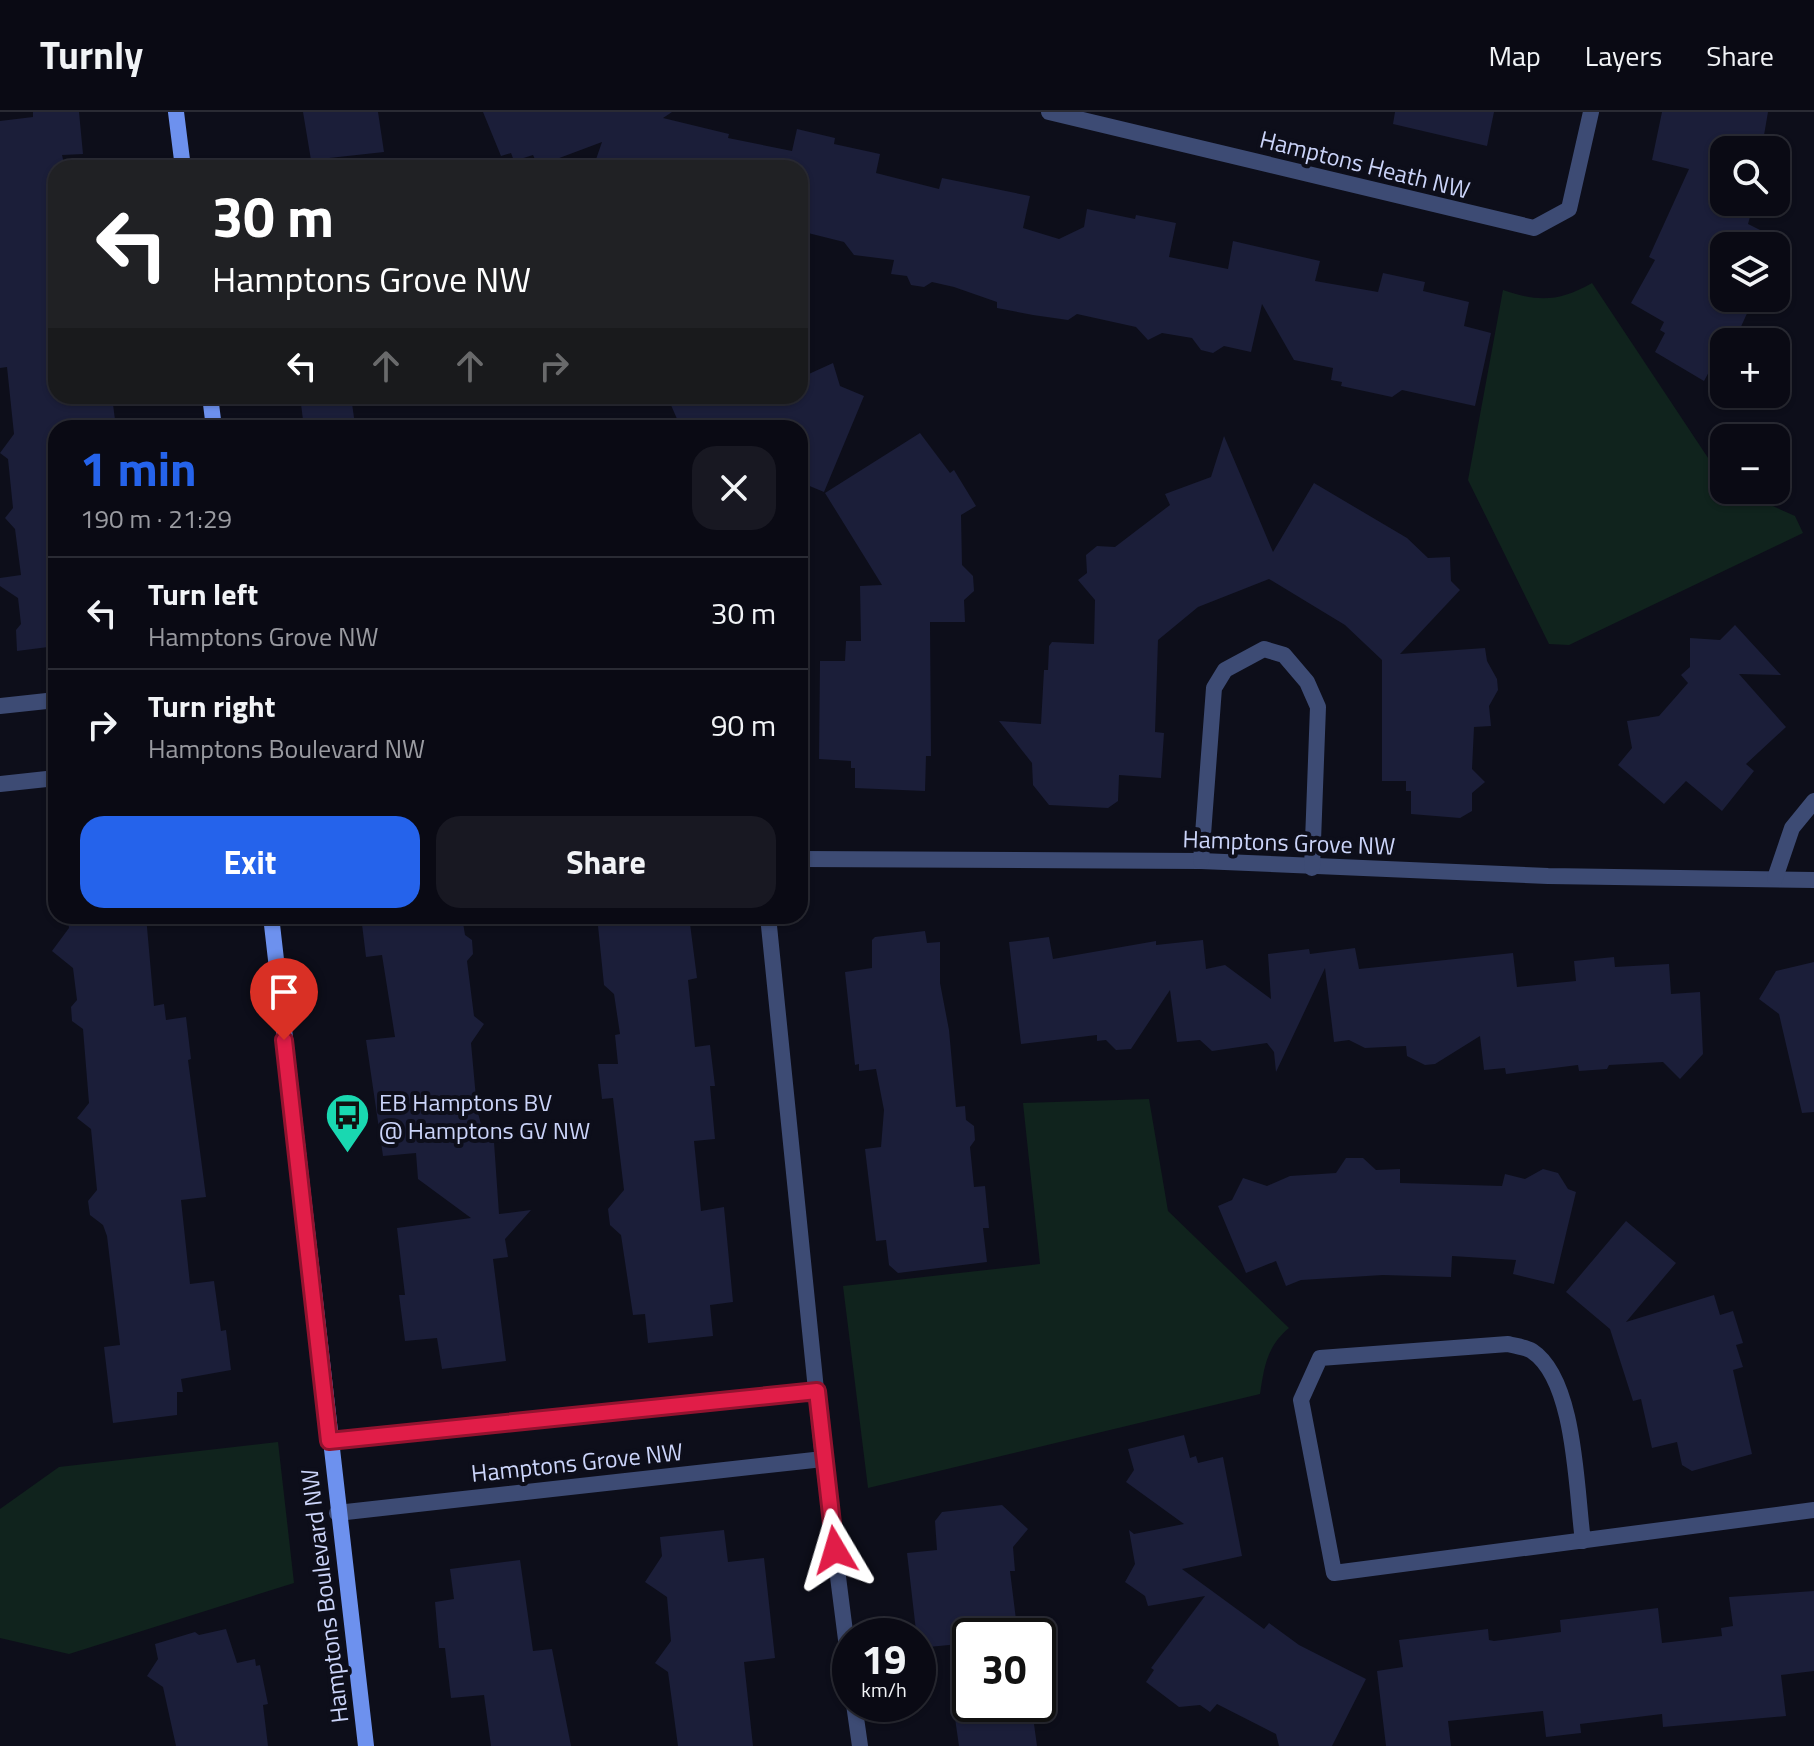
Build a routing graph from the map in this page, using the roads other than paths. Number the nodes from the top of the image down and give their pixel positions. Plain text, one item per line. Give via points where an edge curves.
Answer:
1 (176, 112) edge
2 (1049, 112) edge
3 (1591, 112) edge
4 (182, 160) edge
5 (48, 701) edge
6 (0, 706) edge
7 (48, 779) edge
8 (0, 784) edge
9 (1814, 801) edge
10 (808, 859) edge
11 (1201, 861) junction
12 (1312, 868) junction
13 (1775, 878) junction
14 (1814, 880) edge
15 (272, 924) edge
16 (769, 924) edge
17 (817, 1391) junction
18 (329, 1441) junction
19 (823, 1459) junction
20 (1814, 1510) edge
21 (337, 1513) junction
22 (1583, 1541) junction
23 (843, 1618) edge
24 (857, 1722) edge
25 (366, 1746) edge
26 (860, 1746) edge

1 - 4 street
2 - 3 street, Hamptons Heath NW via 1534,228 1569,209
5 - 6 street
7 - 8 street
9 - 13 street via 1792,828
10 - 11 street, Hamptons Grove NW
11 - 12 street, Hamptons Grove NW
11 - 12 street via 1214,688 1225,670 1264,649 1284,655 1307,682 1318,707
12 - 13 street, Hamptons Grove NW
13 - 14 street, Hamptons Grove NW
15 - 18 street, Hamptons Boulevard NW
16 - 17 street
17 - 18 street, Hamptons Grove NW
17 - 19 street
18 - 21 street, Hamptons Boulevard NW
19 - 21 street, Hamptons Grove NW
19 - 23 street
20 - 22 street
21 - 25 street, Hamptons Boulevard NW
22 - 22 street via 1563,1395 1548,1367 1531,1351 1508,1344 1320,1358 1301,1400 1334,1573
24 - 26 street

